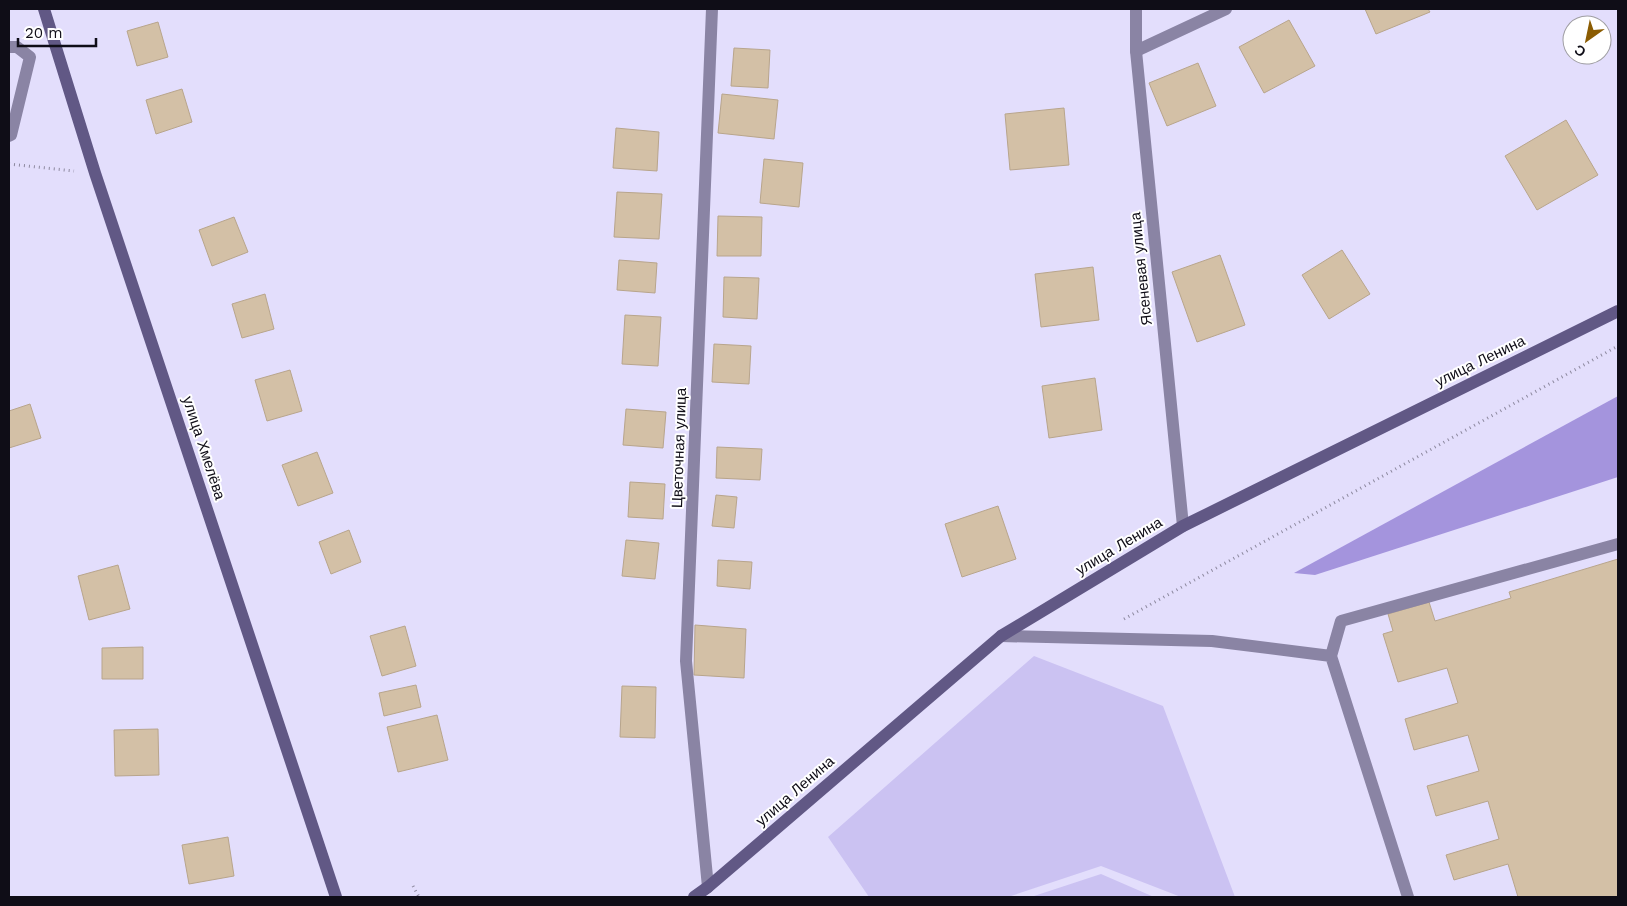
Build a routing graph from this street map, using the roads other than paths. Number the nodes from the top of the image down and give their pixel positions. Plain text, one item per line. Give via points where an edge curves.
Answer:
1 (44, 9) edge
2 (712, 9) edge
3 (1136, 9) edge
4 (1226, 9) edge
5 (9, 48) edge
6 (1136, 51) junction
7 (9, 136) edge
8 (1618, 310) edge
9 (1183, 526) junction
10 (1618, 544) edge
11 (1001, 636) junction
12 (1330, 656) junction
13 (708, 887) junction
14 (336, 897) edge
15 (694, 897) edge
16 (1408, 897) edge

1 - 14 main road, улица Хмелёва via 95,173
2 - 13 street, Цветочная улица via 686,661
3 - 6 street, Ясеневая улица
4 - 6 street
5 - 7 street via 17,47 30,57
6 - 9 street, Ясеневая улица
8 - 9 main road, улица Ленина
9 - 11 main road, улица Ленина
10 - 12 street via 1341,621
11 - 12 street via 1212,641
11 - 13 main road, улица Ленина
12 - 16 street
13 - 15 main road, улица Ленина

